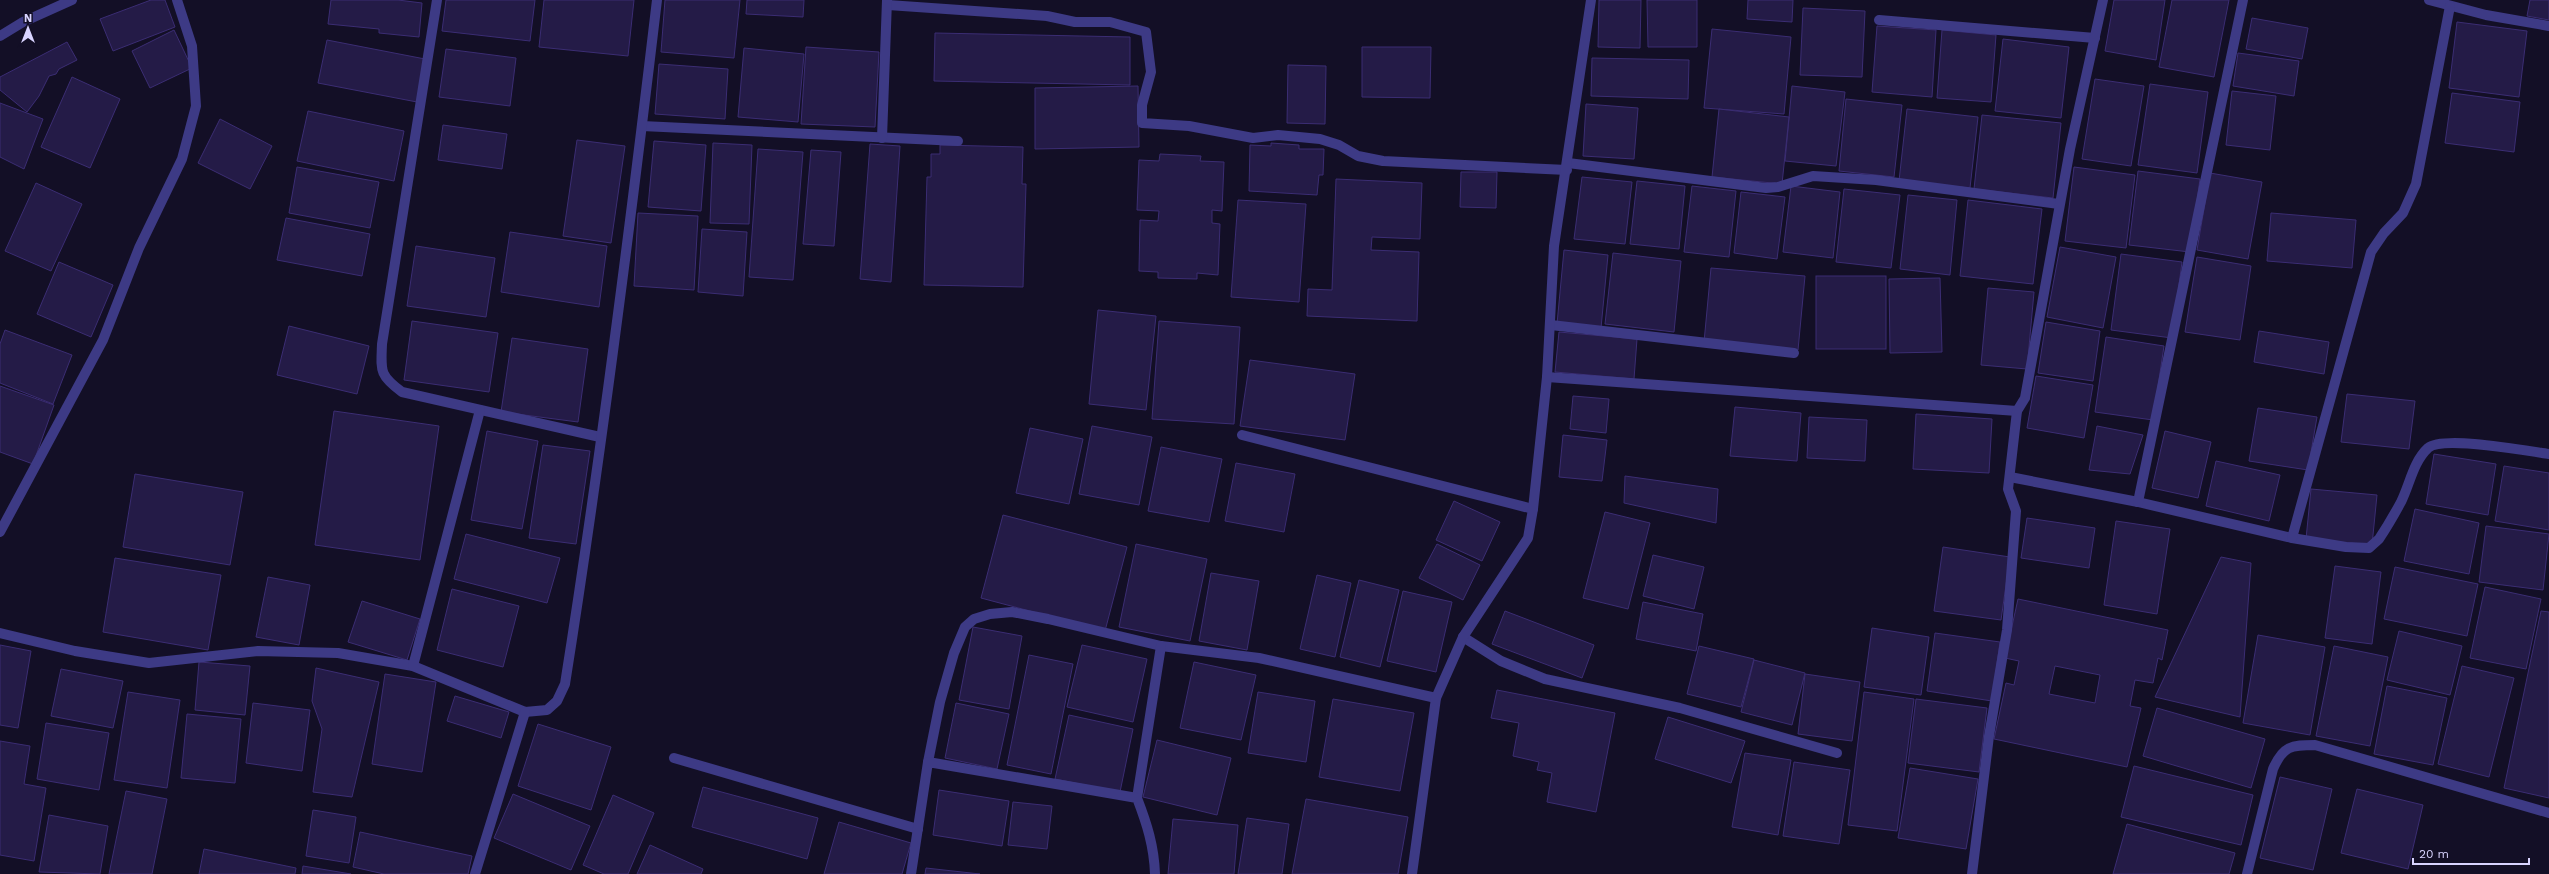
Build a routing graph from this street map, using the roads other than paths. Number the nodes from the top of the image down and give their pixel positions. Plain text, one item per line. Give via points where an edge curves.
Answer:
1 (72, 0) edge
2 (176, 0) edge
3 (437, 0) edge
4 (657, 0) edge
5 (1591, 0) edge
6 (2103, 0) edge
7 (2244, 0) edge
8 (2429, 0) edge
9 (888, 3) edge
10 (2450, 6) junction
11 (1879, 20) dead end
12 (2549, 26) edge
13 (0, 36) edge
14 (2094, 38) junction
15 (642, 126) junction
16 (882, 138) junction
17 (958, 141) dead end
18 (1567, 166) junction
19 (2060, 204) junction
20 (1551, 325) junction
21 (1794, 353) dead end
22 (1546, 377) junction
23 (480, 410) junction
24 (2017, 411) junction
25 (1242, 435) dead end
26 (600, 437) junction
27 (2549, 454) edge
28 (2010, 477) junction
29 (2138, 502) junction
30 (1533, 509) junction
31 (0, 532) edge
32 (2292, 538) junction
33 (0, 633) edge
34 (1463, 637) junction
35 (1161, 646) junction
36 (413, 666) junction
37 (1436, 698) junction
38 (525, 712) junction
39 (1837, 753) dead end
40 (674, 758) dead end
41 (928, 762) junction
42 (1137, 798) junction
43 (2549, 812) edge
44 (918, 829) junction
45 (475, 874) edge
46 (911, 874) edge
47 (1155, 874) edge
48 (1412, 874) edge
49 (1972, 874) edge
50 (2247, 874) edge

1 - 13 street via 23,22
2 - 31 street via 192,46 196,106 182,159 140,248 103,340
3 - 23 street via 387,306 381,367 386,380 402,392
4 - 15 street
5 - 18 street
6 - 14 street
7 - 29 street
8 - 10 street
9 - 16 street
9 - 18 street via 1047,16 1075,22 1110,22 1146,32 1150,72 1142,105 1142,123 1188,126 1253,138 1278,135 1320,139 1339,145 1358,156 1383,161
10 - 12 street
10 - 32 street via 2416,184 2403,212 2371,252
11 - 14 street
14 - 19 street
15 - 16 street
15 - 26 street
16 - 17 street
18 - 19 street via 1766,188 1778,187 1812,176 1876,180
18 - 20 street via 1554,246
19 - 24 street via 2025,398
20 - 21 street
20 - 22 street
22 - 24 street
22 - 30 street
23 - 26 street
23 - 36 street
24 - 28 street
25 - 30 street
26 - 38 street via 565,684 558,701 547,710
27 - 32 street via 2456,442 2438,443 2429,447 2417,462 2402,501 2375,545 2362,549
28 - 29 street
28 - 49 street via 2008,489 2016,511 2007,630 1989,736
29 - 32 street
30 - 34 street via 1528,538
33 - 36 street via 75,651 149,663 258,652 338,653
34 - 37 street
34 - 39 street via 1501,661 1545,679 1680,708
35 - 37 street via 1259,658
35 - 41 street via 1012,612 974,619 965,627 954,653 940,702
35 - 42 street
36 - 38 street
37 - 48 street
38 - 45 street
40 - 44 street
41 - 42 street
41 - 44 street
42 - 47 street via 1150,831
43 - 50 street via 2315,745 2295,745 2280,753 2273,769
44 - 46 street

